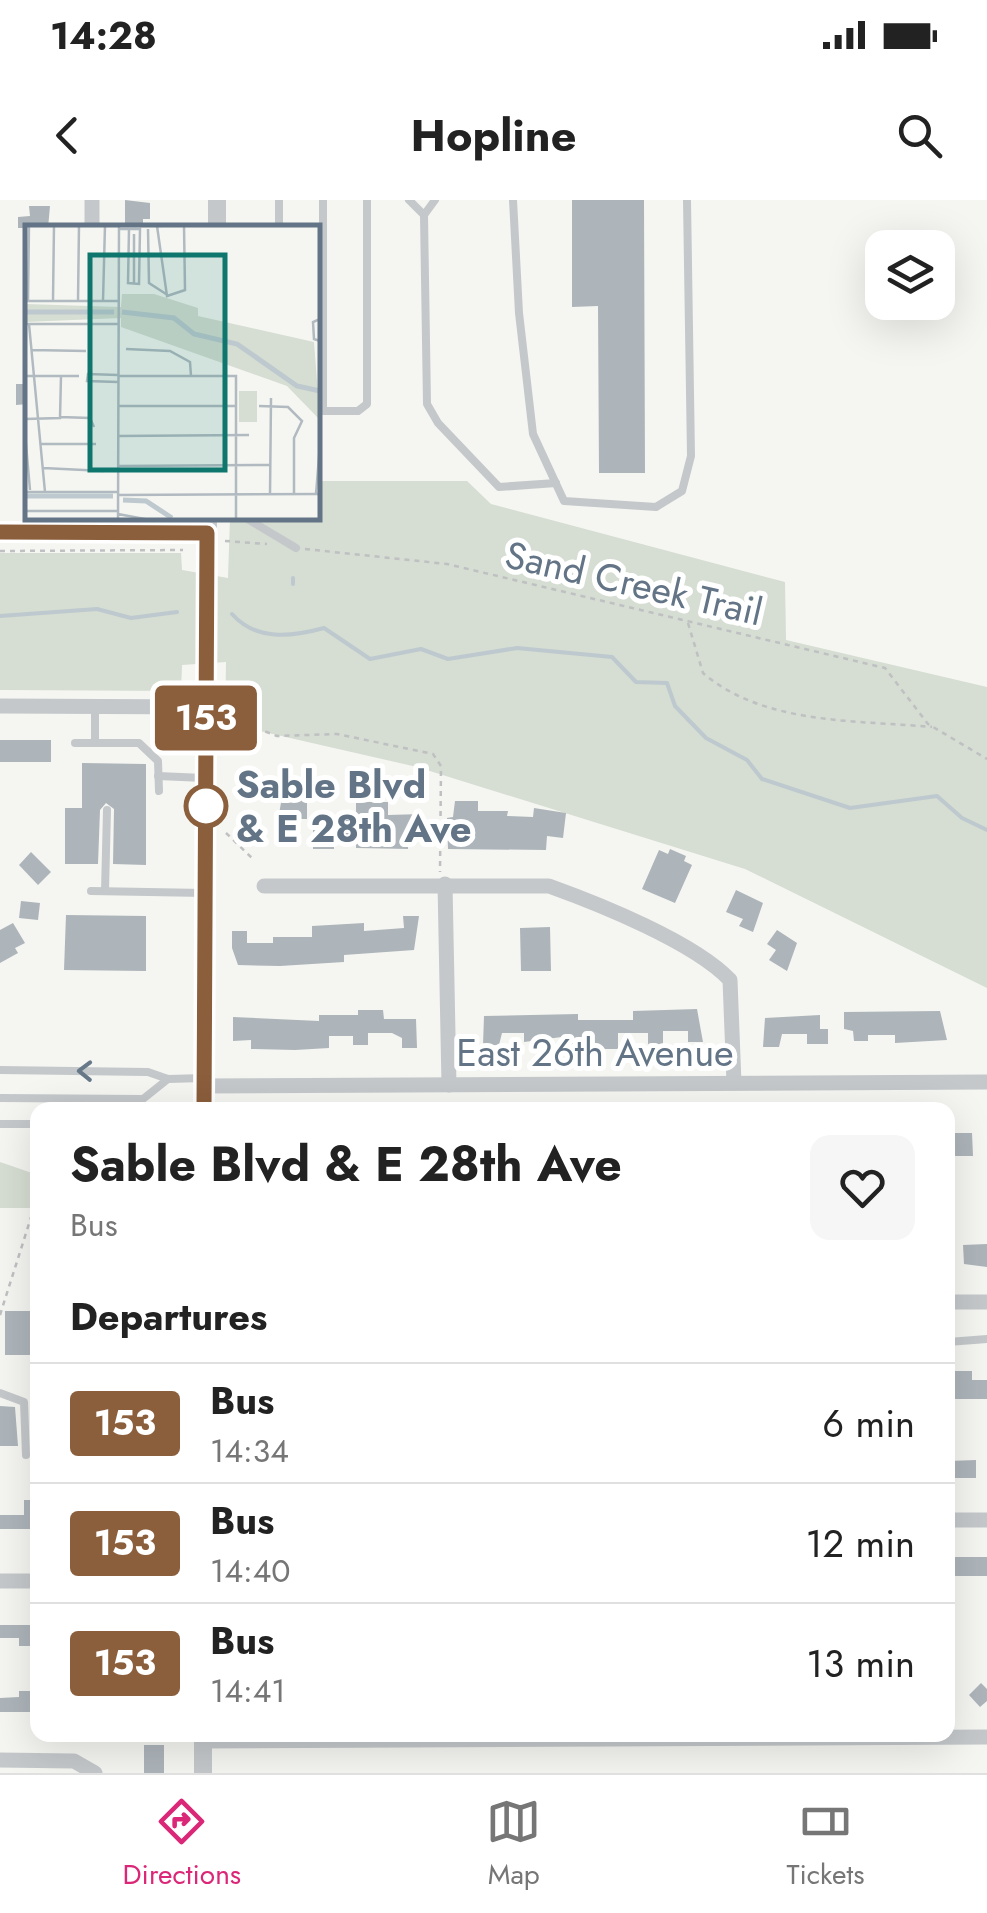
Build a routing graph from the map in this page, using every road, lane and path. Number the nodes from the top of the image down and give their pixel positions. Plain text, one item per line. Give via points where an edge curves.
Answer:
1 (279, 200) edge
2 (323, 200) edge
3 (367, 200) edge
4 (409, 200) edge
5 (435, 200) edge
6 (512, 200) edge
7 (687, 200) edge
8 (424, 215) junction
9 (278, 225) edge
10 (320, 410) edge
11 (556, 484) junction
12 (249, 520) edge
13 (90, 524) edge
14 (208, 525) edge
15 (0, 532) edge
16 (232, 540) dead end
17 (296, 548) junction
18 (188, 549) dead end
19 (0, 550) edge
20 (688, 622) junction
21 (0, 706) edge
22 (95, 706) junction
23 (206, 706) junction
24 (228, 717) dead end
25 (933, 727) junction
26 (74, 742) dead end
27 (95, 742) junction
28 (987, 760) edge
29 (158, 776) junction
30 (206, 778) junction
31 (159, 790) dead end
32 (107, 810) dead end
33 (226, 834) dead end
34 (252, 858) dead end
35 (440, 867) dead end
36 (446, 884) junction
37 (264, 886) dead end
38 (91, 891) dead end
39 (105, 891) junction
40 (205, 893) junction
41 (0, 1070) edge
42 (168, 1079) junction
43 (204, 1082) junction
44 (987, 1082) edge
45 (734, 1083) junction
46 (450, 1085) junction
47 (0, 1098) edge
48 (204, 1102) edge
49 (0, 1124) edge
50 (30, 1124) edge
51 (30, 1221) edge
52 (955, 1302) edge
53 (987, 1302) edge
54 (0, 1316) edge
55 (987, 1339) edge
56 (955, 1341) edge
57 (0, 1393) edge
58 (26, 1409) junction
59 (30, 1409) edge
60 (30, 1448) edge
61 (955, 1520) edge
62 (987, 1520) edge
63 (0, 1580) edge
64 (30, 1580) edge
65 (955, 1737) edge
66 (987, 1737) edge
67 (202, 1742) edge
68 (0, 1760) edge
69 (95, 1773) edge
70 (202, 1773) edge

1 - 9 lane
2 - 10 lane
3 - 10 lane via 366,404
4 - 8 lane
5 - 8 lane
6 - 11 lane via 533,434
7 - 11 lane via 690,456 682,491 656,507 564,500
8 - 11 lane via 427,404 499,486
12 - 17 lane
13 - 14 street
13 - 15 street
14 - 23 street
16 - 17 path, Sand Creek Trail
17 - 20 path, Sand Creek Trail via 447,564
18 - 19 path
20 - 25 path, Sand Creek Trail via 885,668
20 - 25 path via 704,672 750,702 863,723
21 - 22 street
22 - 23 street
22 - 27 lane
23 - 30 street
24 - 35 path via 276,736 323,732 433,754 440,766
25 - 28 path, Sand Creek Trail
26 - 27 lane
27 - 29 lane via 139,742 158,761
29 - 30 lane
29 - 31 lane
30 - 40 street
32 - 39 lane
33 - 34 path
36 - 37 street
36 - 45 street via 549,886 718,968 730,980
36 - 46 street
38 - 39 lane
39 - 40 lane
40 - 43 street
42 -> 41 lane via 148,1072
42 - 43 lane
42 - 47 lane via 143,1099
43 - 46 street, East 26th Avenue
43 - 48 street
44 - 45 street, East 26th Avenue
45 - 46 street, East 26th Avenue
49 - 50 lane
51 - 54 path
52 - 53 street
55 - 56 lane
57 - 58 lane
58 - 59 lane
58 - 60 lane
61 - 62 street
63 - 64 street
65 - 66 street
67 - 70 street
68 - 69 street via 74,1762

